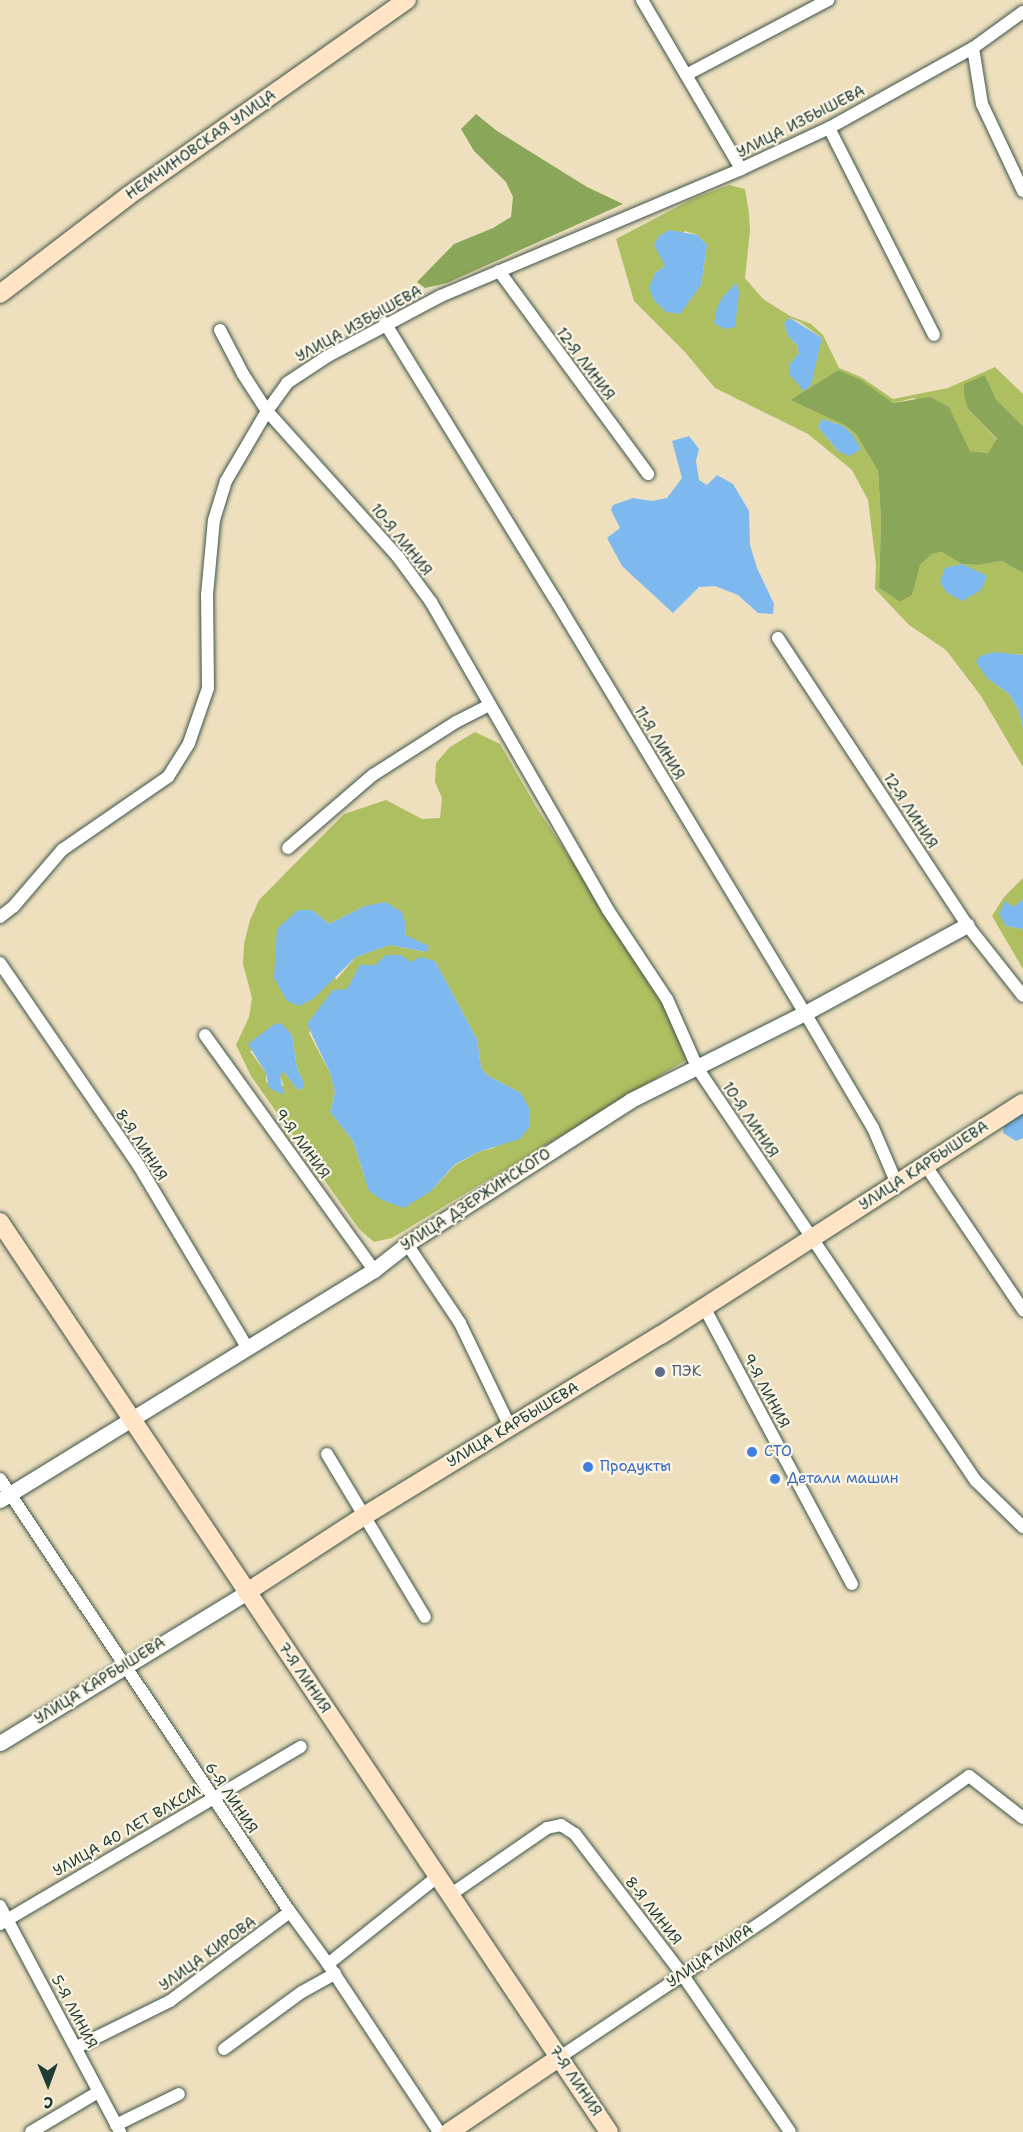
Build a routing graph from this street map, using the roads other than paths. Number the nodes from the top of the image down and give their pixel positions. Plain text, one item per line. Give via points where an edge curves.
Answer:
1 (405, 0) edge
2 (642, 0) edge
3 (828, 0) edge
4 (1023, 12) edge
5 (973, 48) junction
6 (686, 75) junction
7 (829, 128) junction
8 (741, 169) junction
9 (1023, 191) edge
10 (499, 271) junction
11 (0, 294) edge
12 (385, 324) junction
13 (220, 330) dead end
14 (934, 335) dead end
15 (267, 411) junction
16 (648, 474) dead end
17 (778, 638) dead end
18 (490, 705) junction
19 (288, 848) dead end
20 (0, 917) edge
21 (967, 925) junction
22 (0, 963) edge
23 (1023, 996) edge
24 (805, 1013) junction
25 (206, 1035) dead end
26 (698, 1069) junction
27 (1023, 1103) edge
28 (926, 1166) junction
29 (897, 1184) junction
30 (0, 1222) edge
31 (811, 1239) junction
32 (407, 1244) junction
33 (374, 1270) junction
34 (704, 1307) junction
35 (1023, 1310) edge
36 (248, 1349) junction
37 (131, 1418) junction
38 (510, 1427) junction
39 (327, 1454) dead end
40 (0, 1479) edge
41 (5, 1497) edge
42 (364, 1516) junction
43 (1023, 1527) edge
44 (852, 1584) dead end
45 (247, 1592) junction
46 (425, 1617) dead end
47 (124, 1665) junction
48 (0, 1743) edge
49 (302, 1747) dead end
50 (213, 1798) junction
51 (1023, 1818) edge
52 (437, 1877) junction
53 (450, 1896) junction
54 (0, 1906) edge
55 (290, 1912) junction
56 (4, 1922) edge
57 (332, 1969) junction
58 (682, 1974) junction
59 (77, 2047) junction
60 (224, 2049) dead end
61 (560, 2057) junction
62 (98, 2092) junction
63 (179, 2094) dead end
64 (118, 2128) edge
65 (31, 2132) edge
66 (438, 2132) edge
67 (449, 2132) edge
68 (609, 2132) edge
69 (790, 2132) edge

1 - 11 main road, НЕМЧИНОВСКАЯ УЛИЦА via 128,196
2 - 6 street
3 - 6 street
4 - 5 street, УЛИЦА ИЗБЫШЕВА
5 - 7 street, УЛИЦА ИЗБЫШЕВА
5 - 9 street via 982,104
6 - 8 street
7 - 8 street, УЛИЦА ИЗБЫШЕВА
7 - 14 street
8 - 10 street, УЛИЦА ИЗБЫШЕВА
10 - 12 street, УЛИЦА ИЗБЫШЕВА
10 - 16 street, 12-Я ЛИНИЯ
12 - 15 street, УЛИЦА ИЗБЫШЕВА via 287,383
12 - 24 street, 11-Я ЛИНИЯ
13 - 15 street, 10-Я ЛИНИЯ
15 - 18 street, 10-Я ЛИНИЯ via 398,557 431,602
15 - 20 street, УЛИЦА ИЗБЫШЕВА via 226,481 214,520 207,595 208,688 189,742 168,777 62,850
17 - 21 street, 12-Я ЛИНИЯ
18 - 19 street via 373,775
18 - 26 street, 10-Я ЛИНИЯ via 608,910 666,999
21 - 23 street, 12-Я ЛИНИЯ
21 - 24 street, УЛИЦА ДЗЕРЖИНСКОГО
22 - 36 street, 8-Я ЛИНИЯ via 139,1166
24 - 26 street, УЛИЦА ДЗЕРЖИНСКОГО
24 - 29 street, 11-Я ЛИНИЯ via 873,1128
25 - 33 street, 9-Я ЛИНИЯ
26 - 31 street, 10-Я ЛИНИЯ
26 - 32 street, УЛИЦА ДЗЕРЖИНСКОГО via 632,1100
27 - 28 main road, УЛИЦА КАРБЫШЕВА
28 - 29 main road, УЛИЦА КАРБЫШЕВА
28 - 35 street
29 - 31 main road, УЛИЦА КАРБЫШЕВА
30 - 37 main road, 7-Я ЛИНИЯ
31 - 34 main road, УЛИЦА КАРБЫШЕВА
31 - 43 street, 10-Я ЛИНИЯ via 976,1481
32 - 33 street, УЛИЦА ДЗЕРЖИНСКОГО
32 - 38 street via 460,1323
33 - 36 street, УЛИЦА ДЗЕРЖИНСКОГО
34 - 38 main road, УЛИЦА КАРБЫШЕВА
34 - 44 street, 9-Я ЛИНИЯ
36 - 37 street, УЛИЦА ДЗЕРЖИНСКОГО
37 - 41 street, УЛИЦА ДЗЕРЖИНСКОГО
37 - 45 main road, 7-Я ЛИНИЯ
38 - 42 main road, УЛИЦА КАРБЫШЕВА
39 - 42 street
40 - 41 street, 6-Я ЛИНИЯ
41 - 47 street, 6-Я ЛИНИЯ
42 - 45 main road, УЛИЦА КАРБЫШЕВА
42 - 46 street
45 - 47 street, УЛИЦА КАРБЫШЕВА
45 - 52 main road, 7-Я ЛИНИЯ
47 - 48 street, УЛИЦА КАРБЫШЕВА
47 - 50 street, 6-Я ЛИНИЯ
49 - 50 street, УЛИЦА 40 ЛЕТ ВЛКСМ
50 - 55 street, 6-Я ЛИНИЯ
50 - 56 street, УЛИЦА 40 ЛЕТ ВЛКСМ
51 - 58 street, УЛИЦА МИРА via 969,1776
52 - 53 main road, 7-Я ЛИНИЯ
52 - 57 street
53 - 58 street, 8-Я ЛИНИЯ via 547,1828 561,1825 575,1834
53 - 61 main road, 7-Я ЛИНИЯ
54 - 56 street, 5-Я ЛИНИЯ
55 - 57 street, 6-Я ЛИНИЯ
55 - 59 street, УЛИЦА КИРОВА via 170,2001
56 - 59 street, 5-Я ЛИНИЯ
57 - 60 street
57 - 66 street, 6-Я ЛИНИЯ
58 - 61 street, УЛИЦА МИРА
58 - 69 street, 8-Я ЛИНИЯ
59 - 62 street, 5-Я ЛИНИЯ
61 - 67 main road, УЛИЦА МИРА
61 - 68 main road, 7-Я ЛИНИЯ
62 - 64 street, 5-Я ЛИНИЯ
62 - 65 street
63 - 64 street

